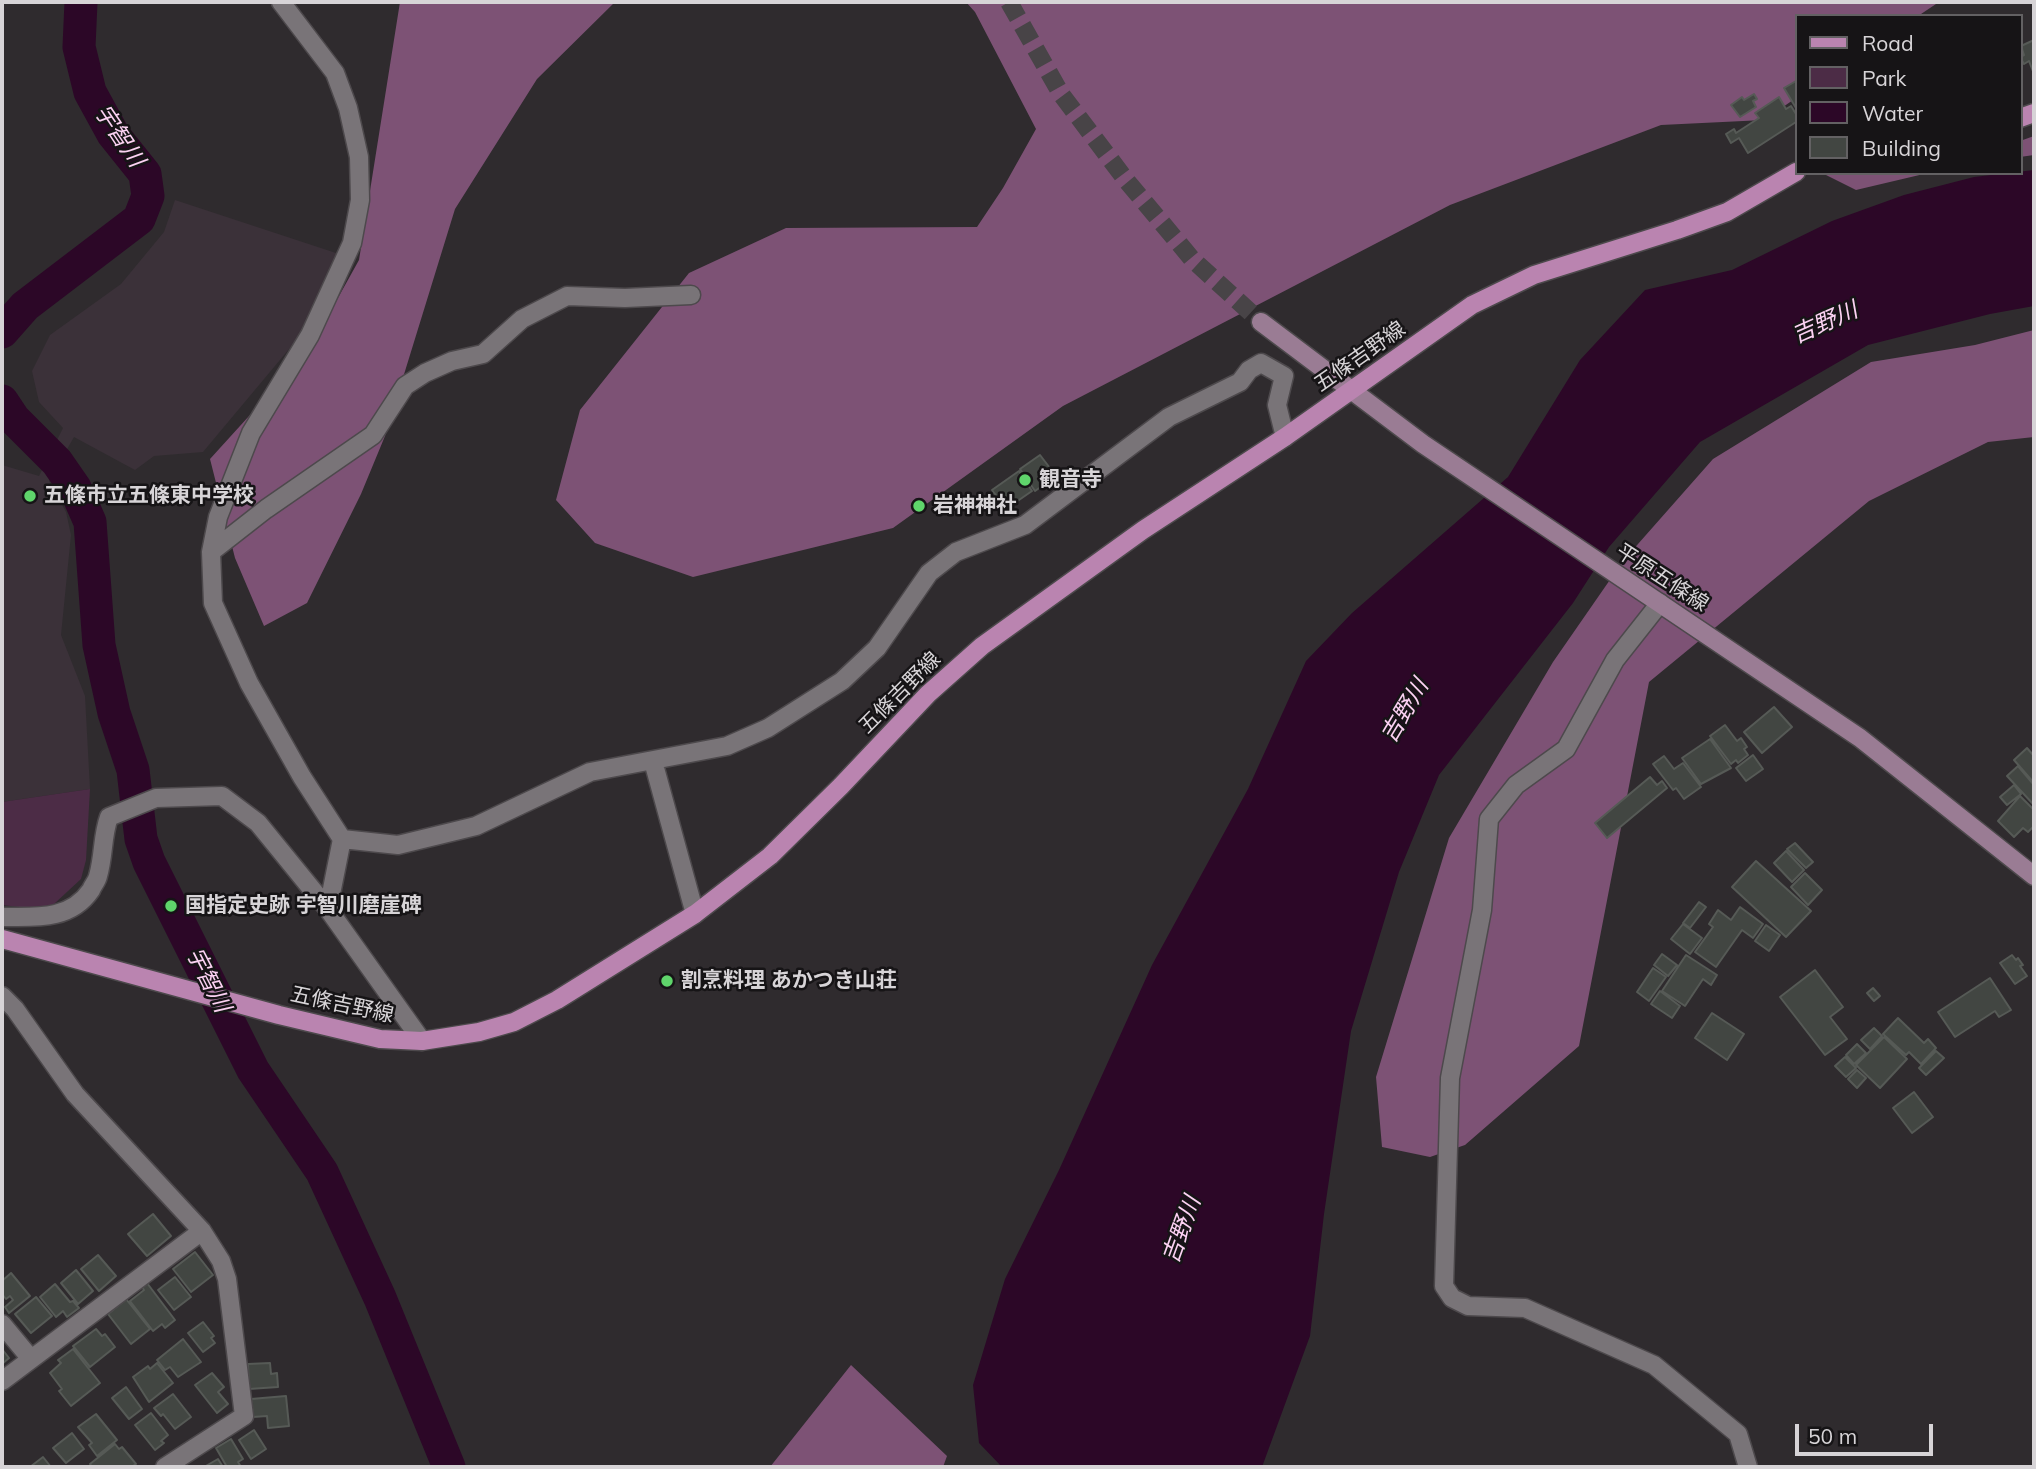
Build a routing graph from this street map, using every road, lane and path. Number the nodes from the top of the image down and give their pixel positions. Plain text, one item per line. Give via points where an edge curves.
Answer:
1 (281, 2) edge
2 (1794, 173) edge
3 (691, 295) dead end
4 (1261, 322) tunnel mouth
5 (1352, 390) junction
6 (1285, 437) junction
7 (211, 552) junction
8 (1660, 603) junction
9 (653, 761) junction
10 (342, 839) junction
11 (2034, 876) edge
12 (328, 909) junction
13 (695, 914) junction
14 (2, 917) edge
15 (2, 939) edge
16 (2, 996) edge
17 (422, 1041) junction
18 (202, 1231) junction
19 (2, 1324) edge
20 (31, 1359) junction
21 (2, 1381) edge
22 (165, 1467) edge
23 (1748, 1467) edge

1 - 7 street via 335,73 359,157 360,200 352,243 310,335 251,433 218,517
2 - 5 main road, 五條吉野線 via 1727,212 1534,275 1484,299
3 - 7 street via 567,296 533,313 483,354 452,360 405,386 373,435
4 - 5 main road, 平原五條線
5 - 6 main road, 五條吉野線
5 - 8 main road, 平原五條線 via 1423,444
6 - 9 street via 1277,405 1284,376 1261,363 1240,382 1168,417 1025,526 956,552 929,573 877,648 842,681 768,728 727,746
6 - 13 main road, 五條吉野線 via 1143,530 982,646 928,694 770,856
7 - 10 street via 213,603 249,683
8 - 11 main road, 平原五條線 via 1860,738
8 - 23 street via 1615,660 1566,749 1516,785 1489,819 1482,910 1450,1077 1444,1286 1452,1298 1468,1306 1525,1308 1654,1365 1738,1434
9 - 10 street via 590,772 476,826 398,845
9 - 13 street
10 - 12 street
12 - 14 street via 258,823 222,796 156,798 109,817 98,878 86,897 64,913
12 - 17 street
13 - 17 main road, 五條吉野線 via 514,1022
15 - 17 main road, 五條吉野線 via 279,1015 380,1039
16 - 18 street via 75,1094
18 - 20 street
18 - 22 street via 227,1279 244,1416
19 - 20 street
20 - 21 street

